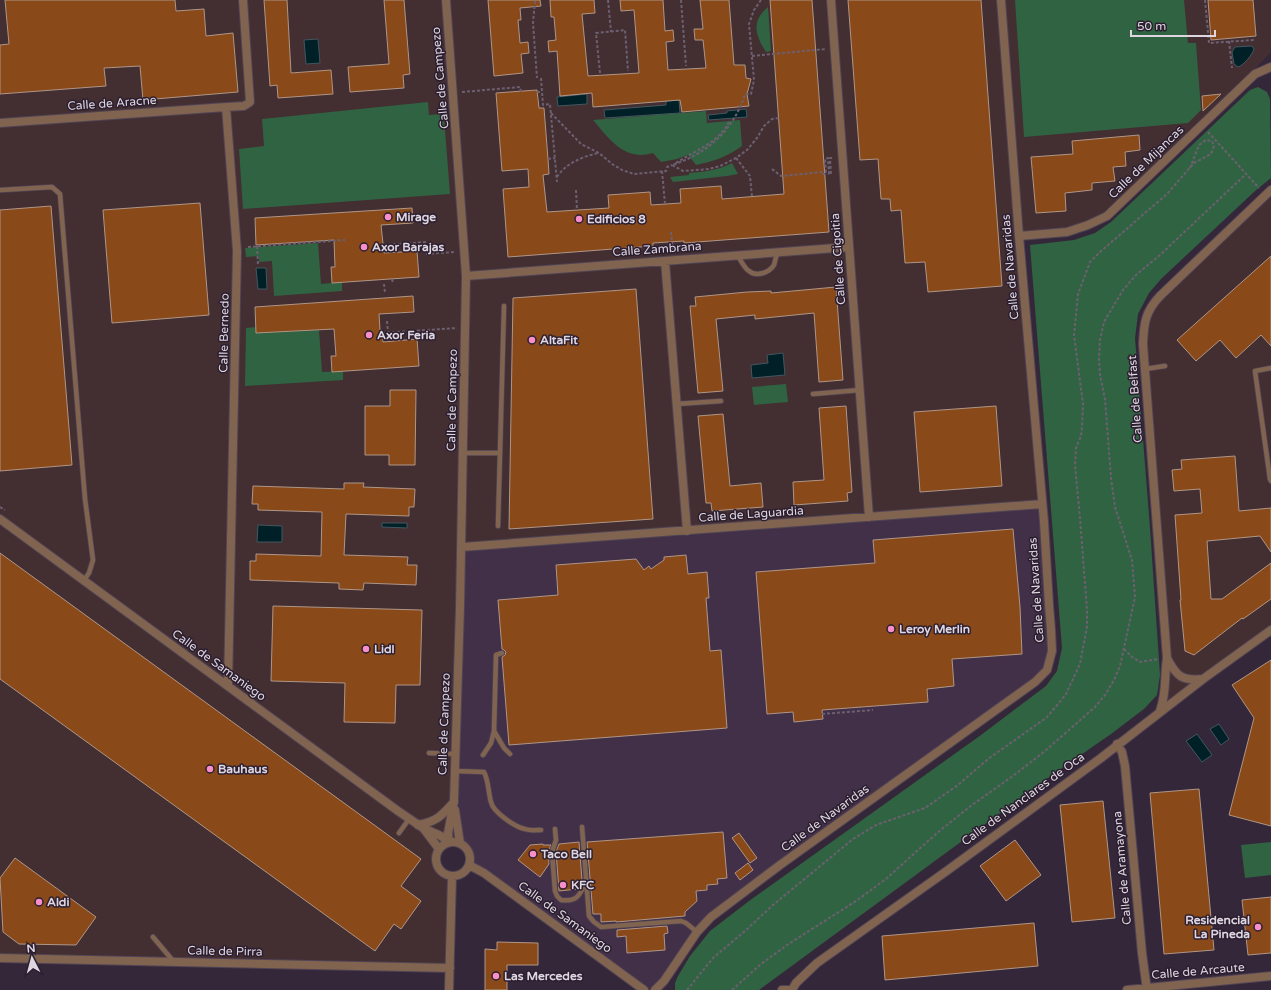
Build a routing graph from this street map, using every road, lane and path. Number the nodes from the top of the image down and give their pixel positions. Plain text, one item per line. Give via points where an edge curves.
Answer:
1 (243, 0) edge
2 (446, 0) edge
3 (608, 0) edge
4 (681, 0) edge
5 (761, 0) edge
6 (831, 0) edge
7 (1002, 0) edge
8 (1205, 0) edge
9 (535, 1) edge
10 (611, 32) junction
11 (1254, 40) dead end
12 (1229, 41) junction
13 (829, 49) dead end
14 (752, 56) junction
15 (686, 66) dead end
16 (1232, 68) dead end
17 (1271, 68) edge
18 (628, 71) dead end
19 (600, 73) dead end
20 (537, 78) dead end
21 (541, 78) dead end
22 (521, 92) dead end
23 (537, 92) dead end
24 (542, 92) junction
25 (453, 93) junction
26 (226, 107) junction
27 (551, 112) junction
28 (779, 118) dead end
29 (730, 120) dead end
30 (0, 123) edge
31 (1202, 125) junction
32 (599, 153) junction
33 (555, 158) junction
34 (736, 158) junction
35 (837, 158) dead end
36 (548, 159) dead end
37 (672, 165) junction
38 (1190, 168) junction
39 (772, 170) dead end
40 (662, 171) junction
41 (556, 178) junction
42 (557, 182) dead end
43 (1, 190) dead end
44 (576, 190) dead end
45 (1268, 192) edge
46 (752, 197) dead end
47 (665, 204) dead end
48 (577, 210) dead end
49 (671, 232) dead end
50 (1019, 236) junction
51 (345, 240) dead end
52 (426, 242) dead end
53 (383, 244) dead end
54 (390, 244) junction
55 (257, 246) junction
56 (248, 247) dead end
57 (849, 247) junction
58 (465, 251) junction
59 (390, 252) dead end
60 (778, 252) junction
61 (426, 254) dead end
62 (737, 256) junction
63 (674, 257) dead end
64 (665, 261) junction
65 (258, 265) dead end
66 (466, 276) junction
67 (392, 279) dead end
68 (393, 283) dead end
69 (384, 284) dead end
70 (385, 293) dead end
71 (504, 306) dead end
72 (387, 321) dead end
73 (465, 327) junction
74 (382, 333) dead end
75 (388, 333) junction
76 (1165, 366) dead end
77 (1271, 368) edge
78 (1145, 369) junction
79 (860, 390) junction
80 (814, 394) dead end
81 (721, 401) dead end
82 (676, 404) junction
83 (463, 453) junction
84 (500, 453) junction
85 (1271, 481) edge
86 (1042, 504) junction
87 (869, 517) junction
88 (0, 519) edge
89 (498, 526) dead end
90 (687, 531) junction
91 (462, 547) junction
92 (84, 580) junction
93 (1271, 630) edge
94 (1124, 649) dead end
95 (502, 653) dead end
96 (1167, 658) junction
97 (1204, 679) junction
98 (228, 686) junction
99 (873, 710) dead end
100 (1160, 712) junction
101 (822, 714) dead end
102 (494, 731) junction
103 (1117, 744) junction
104 (429, 753) dead end
105 (455, 754) junction
106 (510, 754) dead end
107 (483, 755) dead end
108 (455, 771) junction
109 (454, 801) junction
110 (409, 818) junction
111 (420, 826) junction
112 (582, 827) dead end
113 (555, 829) dead end
114 (541, 830) dead end
115 (399, 833) dead end
116 (449, 842) junction
117 (460, 843) junction
118 (439, 849) junction
119 (469, 865) junction
120 (452, 876) junction
121 (586, 882) junction
122 (697, 932) junction
123 (153, 937) dead end
124 (0, 958) edge
125 (174, 962) junction
126 (450, 968) junction
127 (1271, 976) edge
128 (1147, 989) edge
129 (449, 990) edge
130 (644, 990) edge
131 (655, 990) edge
132 (686, 990) edge
133 (782, 990) edge
134 (788, 990) edge
135 (792, 990) edge
136 (1127, 990) edge

1 - 26 street via 250,102 244,106
2 - 25 street, Calle de Campezo
3 - 10 path
4 - 15 path
5 - 14 path via 749,24
6 - 57 street, Calle de Cigoitia
7 - 50 street, Calle de Navaridas
8 - 12 path via 1209,43
9 - 20 path via 533,23
10 - 18 path via 625,30
10 - 19 path via 596,33
11 - 12 path
12 - 16 path
13 - 14 path
14 - 37 path via 754,80 751,94 745,94 735,118 704,151
17 - 31 street, Calle de Mijancas via 1255,74
21 - 24 path
22 - 25 path via 520,87
23 - 24 path
24 - 27 path via 543,105 550,104
25 - 58 street, Calle de Campezo
26 - 30 street, Calle de Aracne
26 - 98 street, Calle Bernedo via 237,251
27 - 32 path via 581,144
27 - 33 path
28 - 34 path via 772,119 764,126 757,138
29 - 37 path via 713,140
31 - 45 path
31 - 50 street, Calle de Mijancas via 1107,216 1088,226 1066,232
32 - 40 path via 612,164 634,174
32 - 41 path via 566,166
33 - 36 path
33 - 41 path
34 - 37 path via 709,169 683,171
34 - 46 path via 750,176
35 - 39 path via 830,158 831,174 828,158 825,159 826,174 823,172 781,176
37 - 40 path via 667,167 666,171
38 - 38 path via 1198,160 1211,154 1214,146 1212,141 1206,140 1199,146
38 - 132 path via 1167,194 1090,262 1078,294 1074,335 1083,418 1075,466 1087,627 1080,664 1066,694 1046,718 925,808 876,825 853,839 713,958
40 - 47 path
41 - 42 path
43 - 92 lane via 52,187 60,194 85,500 93,560
44 - 48 path
45 - 78 street, Calle de Belfast via 1152,305 1144,323
49 - 63 path
50 - 86 street, Calle de Navaridas
51 - 55 path
52 - 54 path
53 - 54 path
54 - 59 path
55 - 56 path
55 - 65 path
57 - 60 street, Calle Zambrana
57 - 79 street, Calle de Cigoitia
58 - 61 path
58 - 66 street, Calle de Campezo
60 - 62 street, Calle Zambrana
60 - 62 lane via 768,271 754,274 748,271
62 - 64 street, Calle Zambrana
64 - 66 street, Calle Zambrana
64 - 82 street
66 - 73 street, Calle de Campezo
67 - 68 path
69 - 70 path
71 - 84 lane
72 - 75 path
73 - 75 path
73 - 83 street, Calle de Campezo
74 - 75 path
76 - 78 lane
77 - 85 lane via 1255,370
78 - 96 street, Calle de Belfast
79 - 80 lane
79 - 87 street, Calle de Cigoitia
81 - 82 lane
82 - 90 street
83 - 84 lane
83 - 91 street, Calle de Campezo
84 - 89 lane
86 - 87 street, Calle de Laguardia
86 - 122 street, Calle de Navaridas via 1052,651 1047,670 1035,682 742,893 711,917
87 - 90 street, Calle de Laguardia
88 - 92 street, Calle de Samaniego
90 - 91 street, Calle de Laguardia
91 - 105 street, Calle de Campezo
92 - 98 street, Calle de Samaniego
93 - 97 street, Calle de Nanclares de Oca
94 - 96 path via 1140,662
95 - 102 lane via 496,655
96 - 97 street, Calle de Belfast via 1178,675 1185,679
96 - 100 street, Calle de Belfast via 1164,700
97 - 100 street, Calle de Nanclares de Oca
98 - 110 street, Calle de Samaniego
99 - 101 path
100 - 103 street, Calle de Nanclares de Oca
102 - 106 lane
102 - 107 lane via 491,743
103 - 128 street, Calle de Aramayona via 1125,766
103 - 135 street, Calle de Nanclares de Oca via 948,870 838,947 817,963
104 - 105 lane
105 - 108 street, Calle de Campezo
108 - 109 street, Calle de Campezo
108 - 114 lane via 484,772 488,779 491,804 502,816 526,830
109 - 111 street via 441,817
109 - 116 street, Calle de Campezo via 448,833
109 - 117 street, Calle de Campezo
110 - 111 street, Calle de Samaniego
110 - 115 lane
111 - 116 street, Calle de Samaniego
111 - 118 street, Calle de Samaniego
112 - 121 lane
113 - 121 lane via 556,840 552,852 557,896 561,900 573,900 582,892
116 - 117 street
116 - 118 street
117 - 119 street via 468,851
118 - 120 street via 436,854 438,868 446,875
119 - 120 street via 461,874
119 - 130 street, Calle de Samaniego via 484,873
120 - 126 street
121 - 122 lane via 589,916 601,927 681,921
122 - 131 street, Calle de Navaridas via 664,981
123 - 125 lane
124 - 125 street, Calle de Pirra
125 - 126 street, Calle de Pirra
126 - 129 street
127 - 128 street, Calle de Arcaute
128 - 136 street, Calle de Arcaute
133 - 134 street

